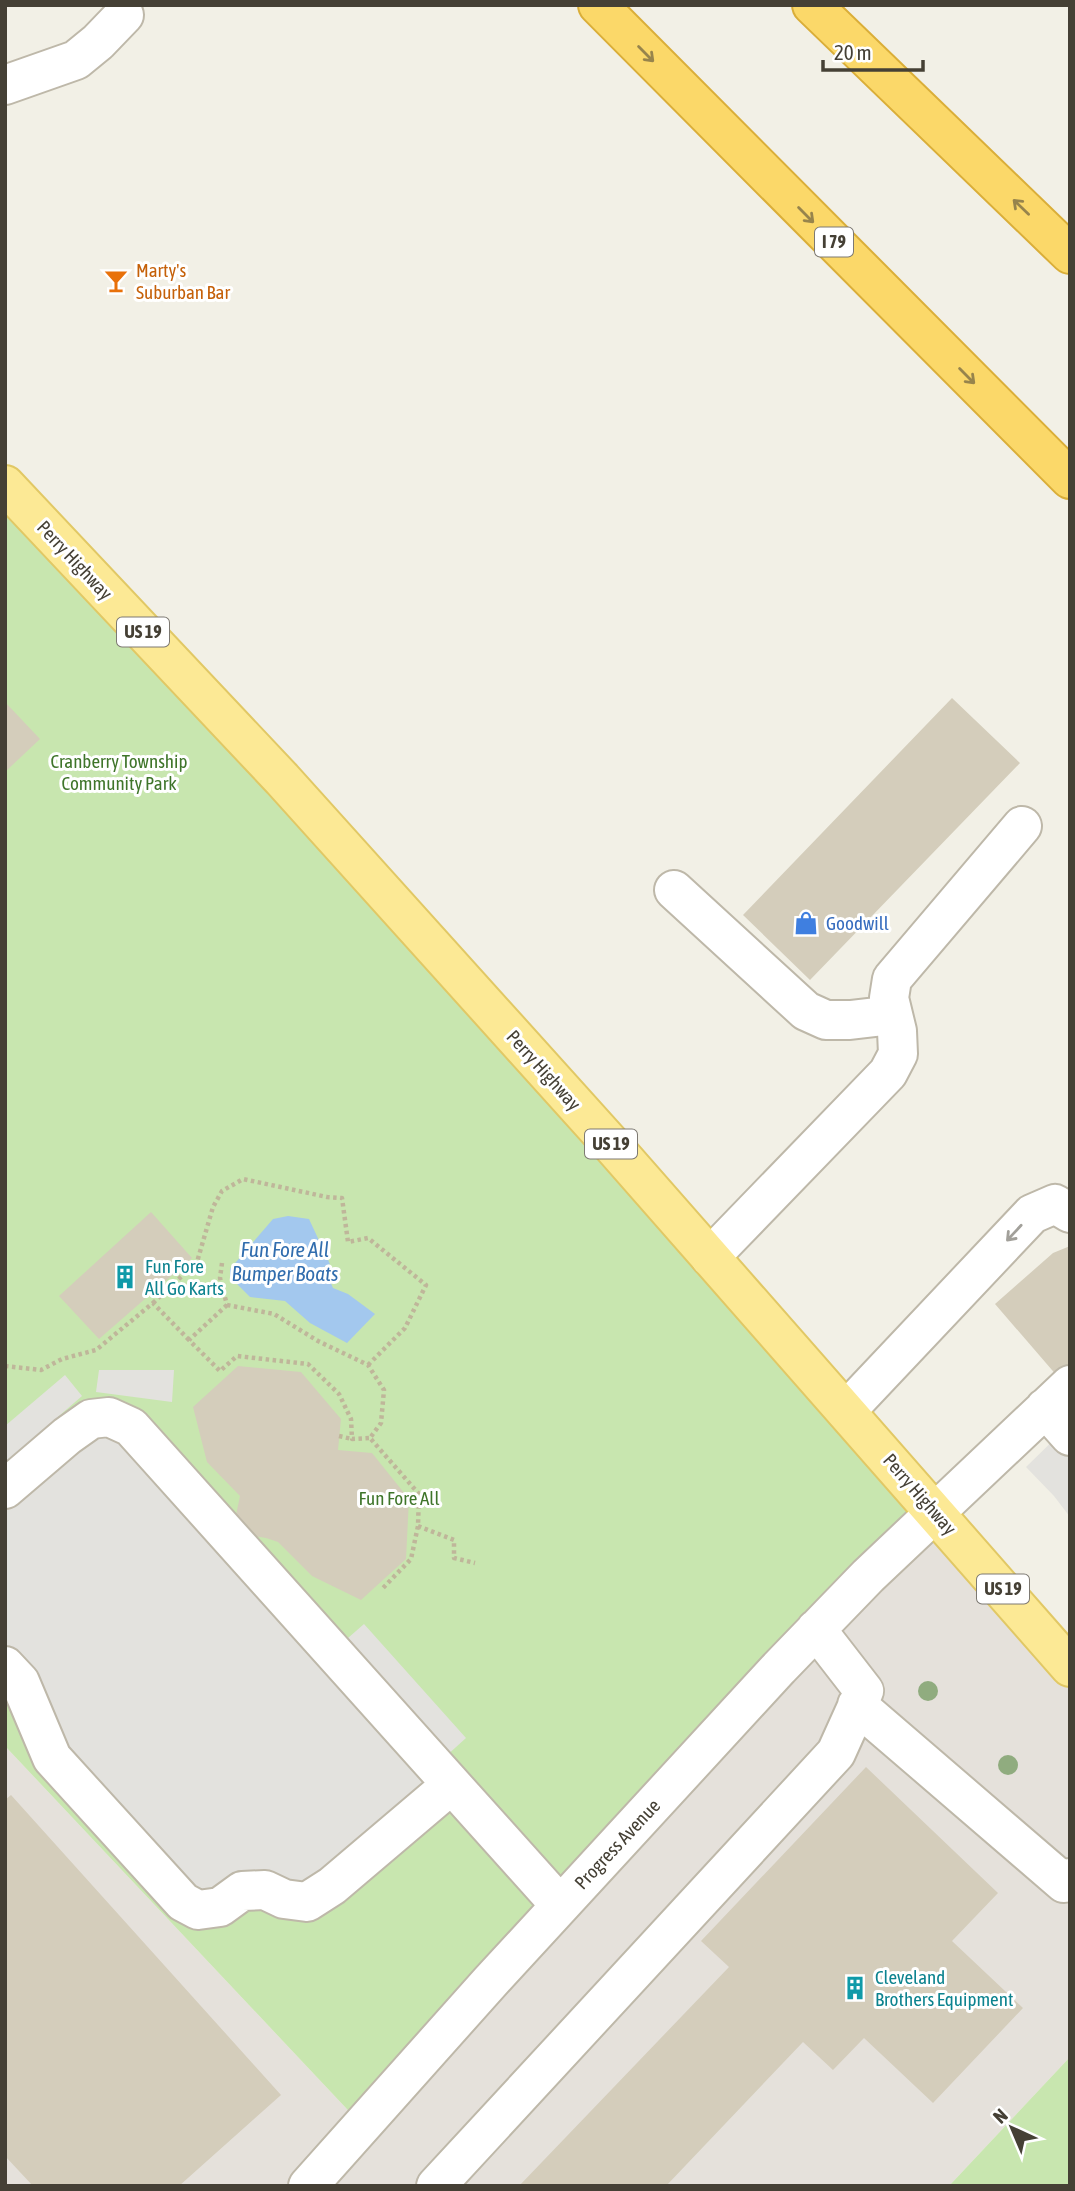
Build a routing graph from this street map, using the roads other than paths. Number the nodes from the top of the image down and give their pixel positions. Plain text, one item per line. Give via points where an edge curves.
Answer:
1 (598, 5) edge
2 (812, 5) edge
3 (124, 15) dead end
4 (5, 85) edge
5 (1070, 254) edge
6 (1070, 480) edge
7 (5, 485) edge
8 (1022, 826) dead end
9 (674, 890) dead end
10 (893, 1015) junction
11 (1070, 1213) edge
12 (710, 1256) junction
13 (1061, 1410) edge
14 (846, 1411) junction
15 (5, 1489) edge
16 (936, 1512) junction
17 (816, 1629) junction
18 (5, 1666) edge
19 (1070, 1667) edge
20 (857, 1705) junction
21 (451, 1785) junction
22 (1070, 1878) edge
23 (560, 1905) junction
24 (308, 2186) edge
25 (436, 2186) edge

1 -> 6 highway, I 79
5 -> 2 highway
3 - 4 street via 76,60
7 - 12 main road, Perry Highway / US 19 via 282,779
8 - 10 street via 892,979 889,998
9 - 10 street via 806,1011 825,1020
10 - 12 street via 898,1054 888,1073
11 -> 14 street via 1055,1204 1032,1214
12 - 14 main road, Perry Highway / US 19
13 - 16 street, Progress Avenue
14 - 16 main road, Perry Highway / US 19
15 - 21 street via 91,1419 109,1417 131,1427
16 - 17 street, Progress Avenue
16 - 19 main road, Perry Highway / US 19
17 - 20 street via 864,1692
17 - 23 street, Progress Avenue
18 - 21 street via 20,1682 51,1758 183,1902 198,1910 220,1907 242,1891 265,1890 307,1902
20 - 22 street via 1064,1883
20 - 25 street via 836,1753
21 - 23 street
23 - 24 street, Progress Avenue

